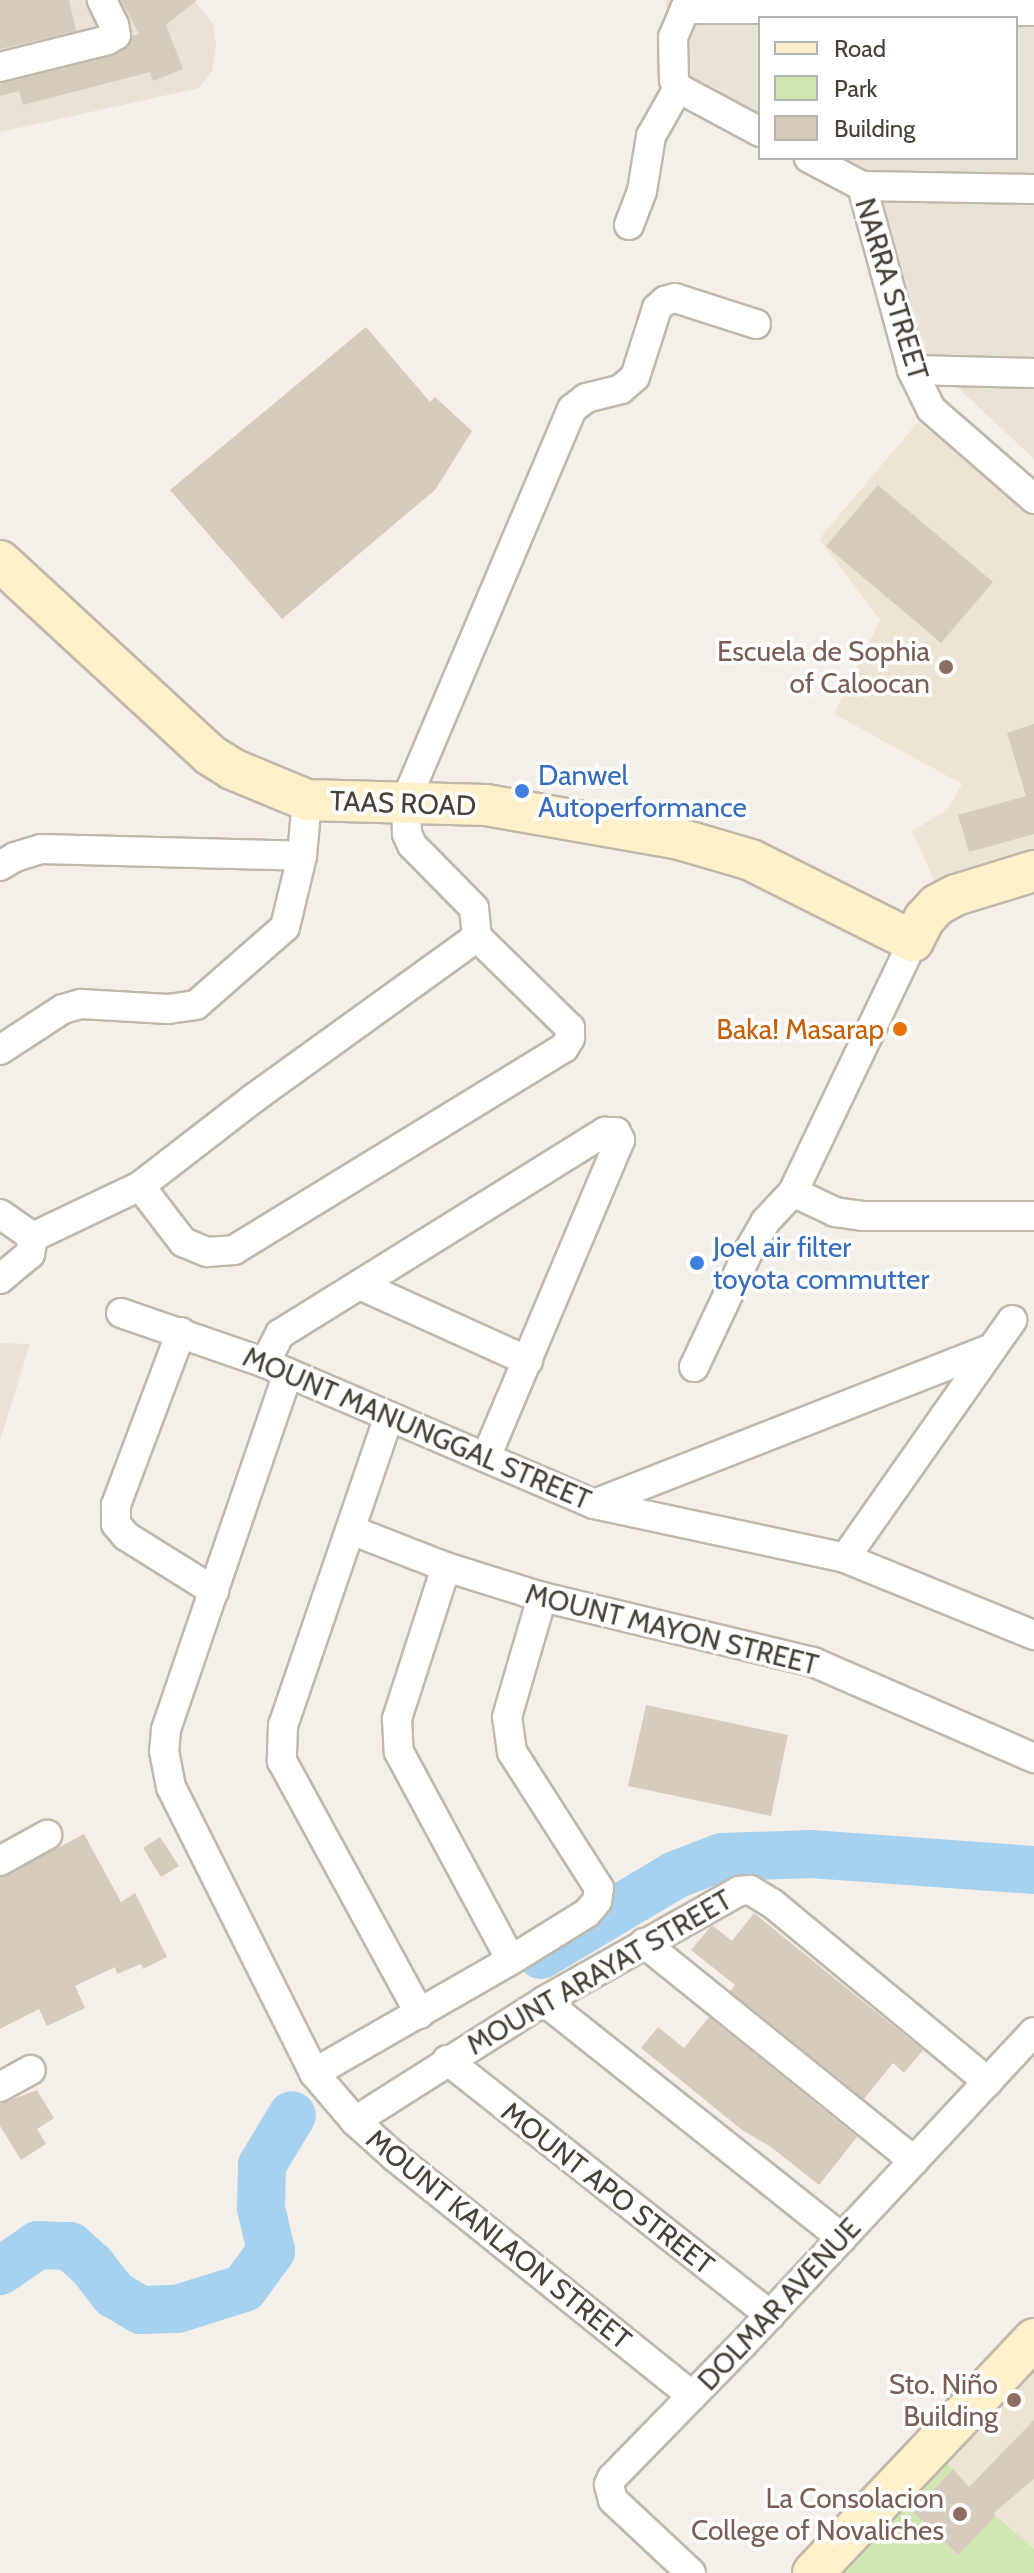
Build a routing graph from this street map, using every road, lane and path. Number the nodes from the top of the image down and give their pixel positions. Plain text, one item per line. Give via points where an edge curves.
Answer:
1 (102, 0) edge
2 (681, 5) edge
3 (1034, 11) edge
4 (0, 67) edge
5 (678, 88) junction
6 (758, 131) edge
7 (813, 160) edge
8 (862, 186) junction
9 (1034, 189) edge
10 (629, 225) dead end
11 (756, 324) dead end
12 (912, 370) junction
13 (1034, 373) edge
14 (1034, 499) edge
15 (0, 561) edge
16 (307, 800) junction
17 (406, 800) junction
18 (302, 856) junction
19 (0, 866) edge
20 (1034, 871) edge
21 (477, 937) junction
22 (913, 941) junction
23 (0, 1050) edge
24 (140, 1186) junction
25 (793, 1192) junction
26 (0, 1214) edge
27 (1034, 1216) edge
28 (33, 1237) junction
29 (0, 1279) edge
30 (362, 1286) junction
31 (121, 1313) dead end
32 (1012, 1320) dead end
33 (181, 1332) junction
34 (990, 1349) junction
35 (528, 1361) junction
36 (694, 1367) dead end
37 (276, 1368) junction
38 (389, 1416) junction
39 (486, 1457) junction
40 (594, 1504) junction
41 (351, 1530) junction
42 (845, 1558) junction
43 (446, 1567) junction
44 (214, 1591) junction
45 (542, 1597) junction
46 (1034, 1635) edge
47 (1034, 1758) edge
48 (47, 1835) dead end
49 (0, 1861) edge
50 (644, 1943) junction
51 (511, 1960) junction
52 (544, 2001) junction
53 (420, 2014) junction
54 (1034, 2032) edge
55 (447, 2060) junction
56 (31, 2070) dead end
57 (314, 2073) junction
58 (988, 2082) junction
59 (0, 2087) edge
60 (355, 2121) junction
61 (914, 2161) junction
62 (842, 2238) junction
63 (770, 2315) junction
64 (1034, 2339) edge
65 (692, 2396) junction
66 (691, 2573) edge
67 (813, 2573) edge

1 - 4 street via 116,35
2 - 3 street
2 - 5 street via 673,37
5 - 6 street
5 - 10 street via 651,136 642,191
7 - 8 street, NARRA STREET
8 - 9 street
8 - 12 street, NARRA STREET
11 - 17 street via 675,298 665,301 657,308 635,377 621,389 586,398 572,409
12 - 13 street
12 - 14 street, NARRA STREET via 931,409
15 - 16 street, TAAS ROAD via 210,755
16 - 17 street, TAAS ROAD
16 - 18 street
17 - 21 street via 407,834 474,908
17 - 22 street, TAAS ROAD via 486,805 676,838 751,860
18 - 19 street via 41,849
18 - 23 street via 285,927 196,1005 168,1009 81,1004 63,1009
20 - 22 street via 937,905
21 - 24 street
21 - 24 street via 570,1028 564,1048 234,1250 207,1252 183,1242
22 - 25 street
24 - 28 street
25 - 27 street via 835,1212 864,1216
25 - 36 street via 765,1222 748,1252
26 - 28 street
28 - 29 street via 30,1254
30 - 35 street
30 - 35 street, MOUNT KANLAON STREET via 605,1132 616,1132 620,1140
30 - 37 street, MOUNT KANLAON STREET via 280,1334
31 - 33 street, MOUNT MANUNGGAL STREET
32 - 34 street
33 - 37 street, MOUNT MANUNGGAL STREET
33 - 44 street via 116,1505 116,1524 126,1536
34 - 40 street
34 - 42 street
35 - 39 street
37 - 38 street, MOUNT MANUNGGAL STREET
37 - 44 street, MOUNT KANLAON STREET
38 - 39 street, MOUNT MANUNGGAL STREET
38 - 41 street
39 - 40 street, MOUNT MANUNGGAL STREET
40 - 42 street, MOUNT MANUNGGAL STREET
41 - 43 street, MOUNT MAYON STREET
41 - 53 street via 283,1725 282,1761
42 - 46 street, MOUNT MANUNGGAL STREET
43 - 45 street, MOUNT MAYON STREET
43 - 51 street via 397,1719 399,1752
44 - 57 street, MOUNT KANLAON STREET via 166,1730 171,1787
45 - 47 street, MOUNT MAYON STREET via 813,1662
45 - 51 street via 507,1717 512,1752 599,1888 587,1913
48 - 49 street
50 - 52 street, MOUNT ARAYAT STREET
50 - 58 street, MOUNT ARAYAT STREET via 739,1891 761,1894
50 - 61 street
51 - 53 street
52 - 55 street, MOUNT ARAYAT STREET
52 - 62 street
53 - 57 street
54 - 58 street, DOLMAR AVENUE
55 - 60 street, MOUNT ARAYAT STREET
55 - 63 street, MOUNT APO STREET
56 - 59 street
57 - 60 street, MOUNT KANLAON STREET
58 - 61 street, DOLMAR AVENUE
60 - 65 street, MOUNT KANLAON STREET
61 - 62 street, DOLMAR AVENUE
62 - 63 street, DOLMAR AVENUE
63 - 65 street, DOLMAR AVENUE
64 - 67 street
65 - 66 street, DOLMAR AVENUE via 609,2485 613,2500

